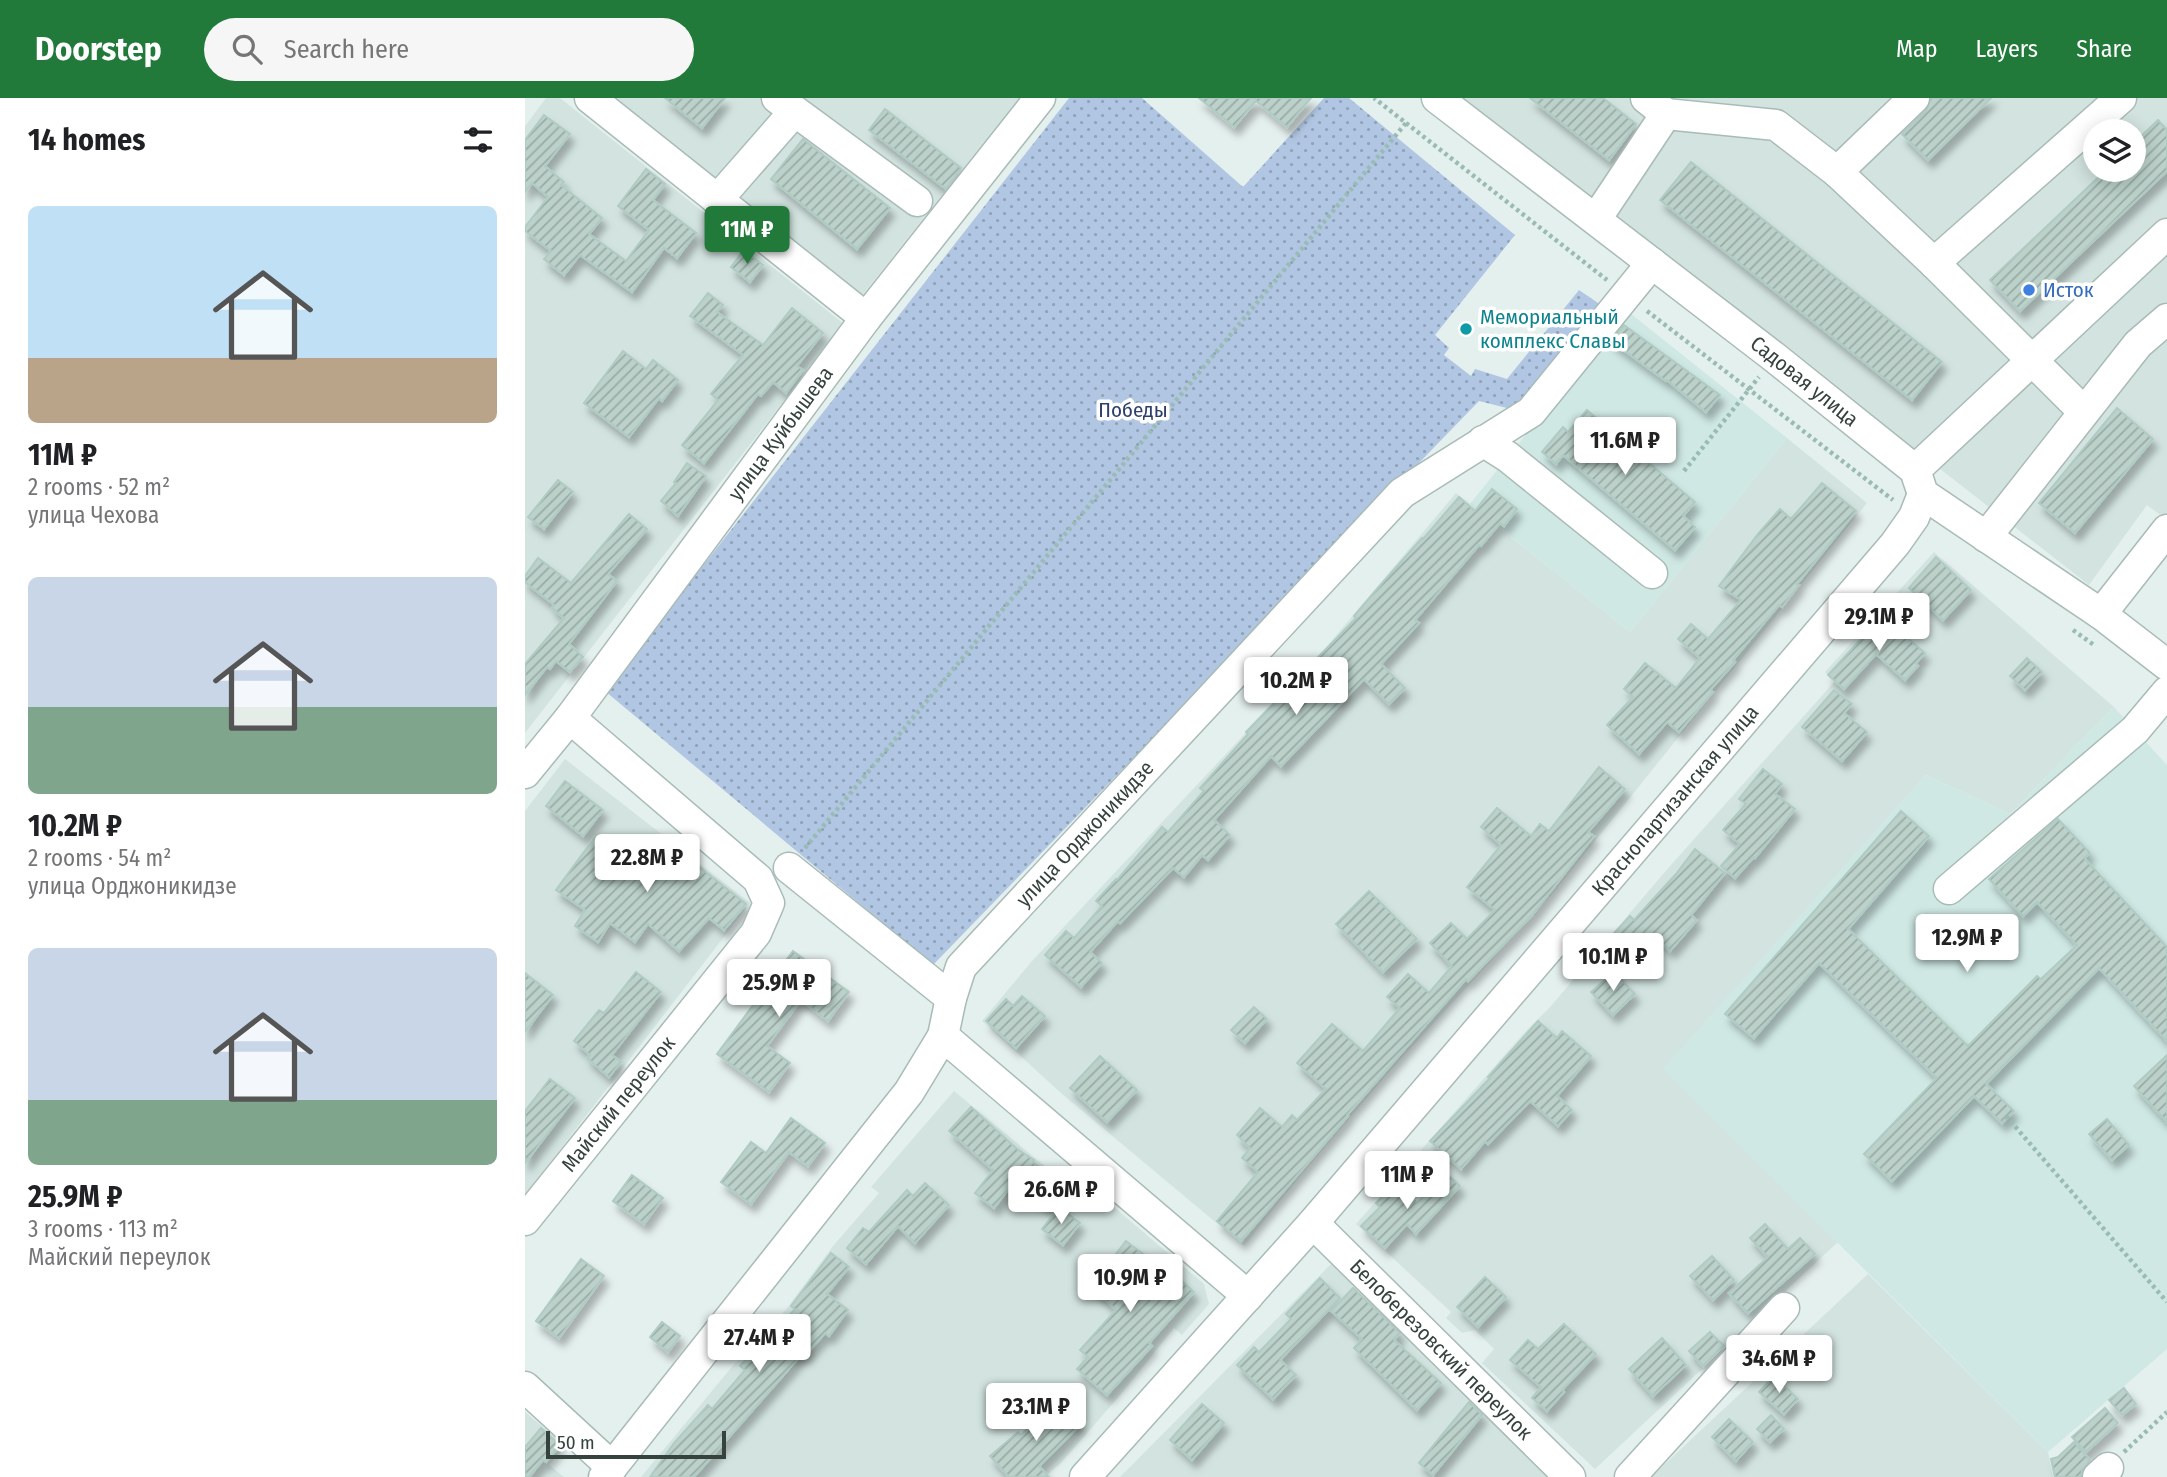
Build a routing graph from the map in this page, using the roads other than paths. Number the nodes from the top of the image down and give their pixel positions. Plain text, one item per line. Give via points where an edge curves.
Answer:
1 (590, 98) edge
2 (1040, 98) edge
3 (1437, 98) edge
4 (1914, 98) edge
5 (2121, 98) edge
6 (786, 105) edge
7 (1656, 106) edge
8 (1837, 172) junction
9 (717, 200) junction
10 (917, 201) dead end
11 (1595, 219) junction
12 (2167, 234) edge
13 (1652, 263) junction
14 (1934, 263) junction
15 (866, 318) junction
16 (2167, 319) edge
17 (2032, 360) junction
18 (2084, 412) junction
19 (1483, 441) junction
20 (1917, 494) junction
21 (2167, 530) edge
22 (1986, 537) junction
23 (1652, 573) dead end
24 (2101, 614) junction
25 (2167, 664) edge
26 (2167, 692) edge
27 (570, 718) junction
28 (525, 773) edge
29 (789, 868) road end
30 (1949, 889) dead end
31 (951, 998) junction
32 (943, 1036) junction
33 (525, 1220) edge
34 (1313, 1223) junction
35 (1248, 1296) junction
36 (1784, 1308) dead end
37 (525, 1387) edge
38 (608, 1472) edge
39 (1085, 1477) edge
40 (1570, 1477) edge
41 (1630, 1477) edge

1 - 9 street
2 - 15 street, улица Куйбышева
3 - 11 street, Садовая улица
4 - 8 street
5 - 14 street
6 - 9 street
6 - 10 street
7 - 8 street via 1776,125
7 - 11 street
8 - 14 street
9 - 15 street
11 - 13 street, Садовая улица
12 - 17 street, Краснопартизанская улица
13 - 19 street, улица Орджоникидзе via 1531,412
13 - 20 street, Садовая улица via 1774,357
14 - 17 street
15 - 27 street, улица Куйбышева
16 - 18 street via 2138,344
17 - 18 street
17 - 20 street, Краснопартизанская улица
18 - 22 street
19 - 23 street
19 - 31 street, улица Орджоникидзе via 1402,494 961,967
20 - 22 street, Садовая улица
20 - 34 street, Краснопартизанская улица via 1895,544
21 - 24 street
22 - 24 street, Садовая улица
24 - 25 street, Садовая улица
26 - 30 street via 2135,730
27 - 28 street, улица Куйбышева
27 - 33 street, Майский переулок via 758,879 769,903 756,933
29 - 31 street
31 - 32 street, улица Орджоникидзе
32 - 35 street
32 - 38 street, улица Орджоникидзе via 909,1092
34 - 35 street, Краснопартизанская улица
34 - 40 street, Белоберезовский переулок
35 - 39 street, Краснопартизанская улица
36 - 41 street
37 - 38 street

